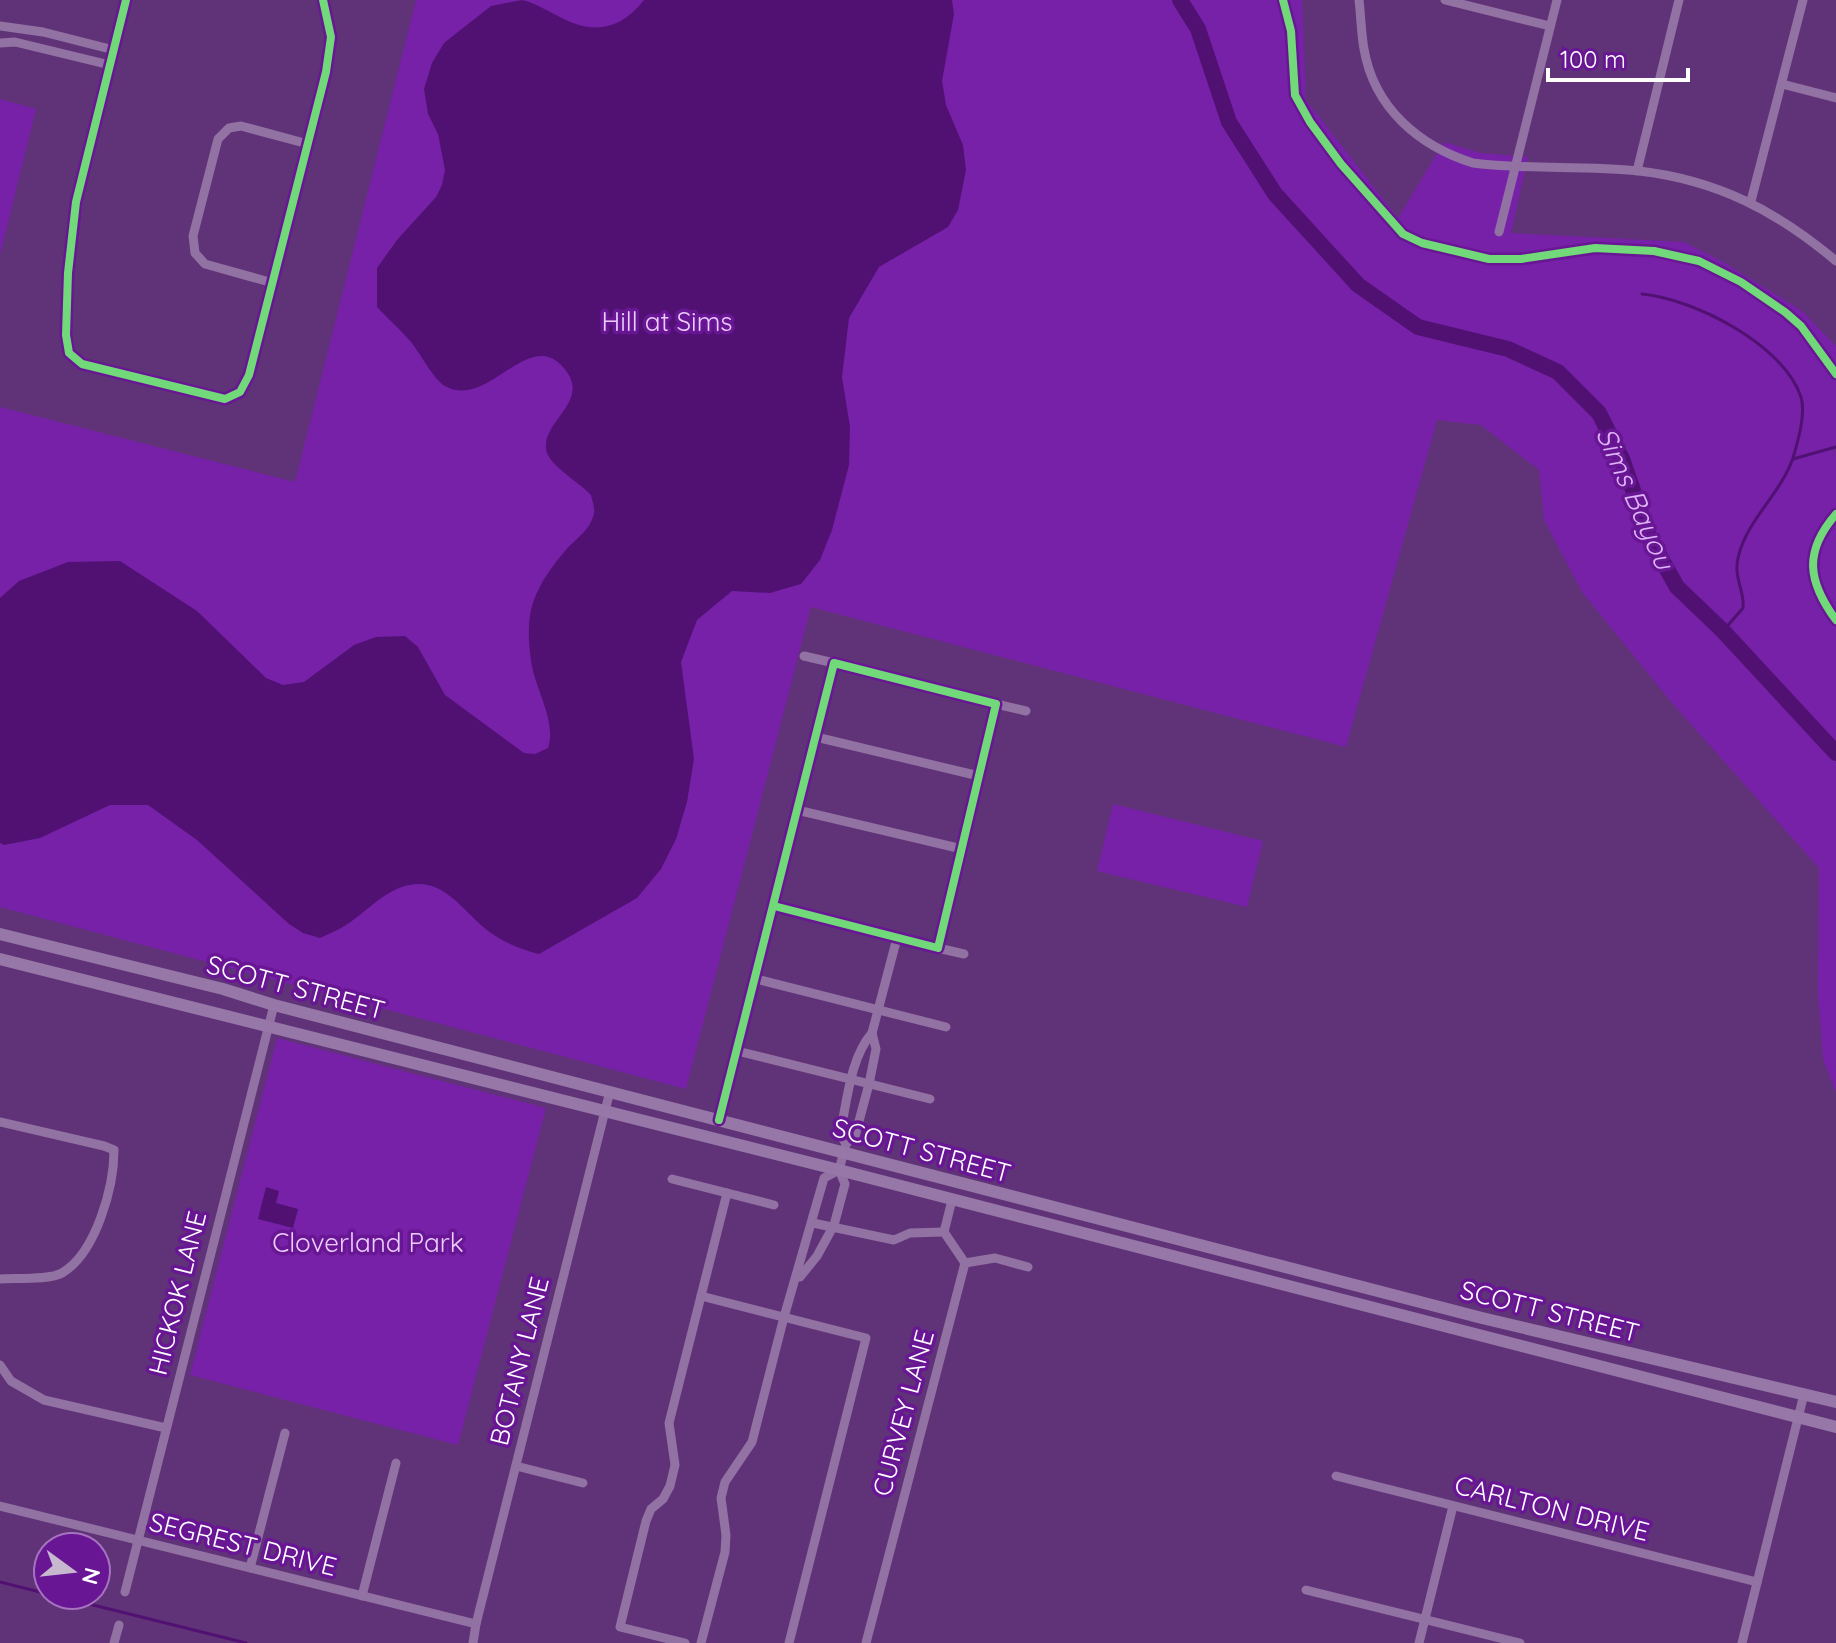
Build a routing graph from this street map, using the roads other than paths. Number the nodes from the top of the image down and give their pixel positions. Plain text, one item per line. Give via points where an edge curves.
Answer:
1 (126, 0) edge
2 (323, 0) edge
3 (1359, 0) edge
4 (1445, 0) edge
5 (1557, 0) edge
6 (1679, 0) edge
7 (1803, 0) edge
8 (0, 26) edge
9 (1550, 26) junction
10 (43, 32) junction
11 (0, 43) edge
12 (38, 47) junction
13 (114, 50) junction
14 (110, 65) junction
15 (1782, 84) junction
16 (1836, 98) edge
17 (308, 144) junction
18 (1515, 166) junction
19 (1637, 171) junction
20 (1751, 201) junction
21 (1499, 232) dead end
22 (1836, 261) edge
23 (273, 283) junction
24 (804, 656) dead end
25 (834, 663) junction
26 (996, 704) junction
27 (1026, 711) dead end
28 (816, 737) junction
29 (979, 776) junction
30 (797, 810) junction
31 (962, 849) junction
32 (774, 906) junction
33 (0, 934) edge
34 (897, 938) junction
35 (938, 948) junction
36 (964, 954) dead end
37 (0, 959) edge
38 (756, 979) junction
39 (274, 1005) junction
40 (878, 1010) junction
41 (269, 1025) junction
42 (946, 1027) dead end
43 (872, 1033) junction
44 (443, 1048) junction
45 (737, 1051) junction
46 (438, 1068) junction
47 (852, 1080) junction
48 (869, 1084) junction
49 (610, 1091) junction
50 (930, 1099) dead end
51 (846, 1106) junction
52 (863, 1109) junction
53 (605, 1110) junction
54 (719, 1120) junction
55 (0, 1122) edge
56 (845, 1148) junction
57 (839, 1170) junction
58 (672, 1179) dead end
59 (727, 1193) junction
60 (952, 1200) junction
61 (774, 1205) dead end
62 (1046, 1205) junction
63 (813, 1223) junction
64 (1041, 1224) junction
65 (834, 1225) junction
66 (944, 1232) junction
67 (1199, 1244) junction
68 (965, 1263) junction
69 (1194, 1263) junction
70 (1028, 1267) dead end
71 (0, 1279) edge
72 (795, 1283) junction
73 (701, 1296) junction
74 (784, 1317) junction
75 (1482, 1318) junction
76 (1479, 1336) junction
77 (0, 1365) edge
78 (1804, 1394) junction
79 (1836, 1402) edge
80 (1798, 1418) junction
81 (1836, 1427) edge
82 (166, 1428) junction
83 (285, 1433) dead end
84 (396, 1463) dead end
85 (516, 1466) junction
86 (1336, 1476) dead end
87 (583, 1483) dead end
88 (0, 1506) edge
89 (1453, 1506) junction
90 (139, 1540) junction
91 (250, 1568) junction
92 (1757, 1582) junction
93 (1306, 1590) dead end
94 (125, 1592) dead end
95 (362, 1596) junction
96 (1424, 1619) junction
97 (476, 1624) junction
98 (119, 1625) dead end
99 (114, 1643) edge
100 (473, 1643) edge
101 (685, 1643) edge
102 (701, 1643) edge
103 (789, 1643) edge
104 (866, 1643) edge
105 (1419, 1643) edge
106 (1520, 1643) edge
107 (1742, 1643) edge

1 - 13 street
2 - 17 street via 331,37
3 - 18 street via 1364,51 1374,83 1406,127 1451,156
4 - 9 street
5 - 9 street
6 - 19 street
7 - 15 street
8 - 10 street
9 - 18 street
10 - 12 street
10 - 13 street
11 - 12 street
12 - 14 street
13 - 14 street
14 - 23 street via 76,202 68,273 69,353 82,364 225,399 240,392 249,375
15 - 16 street
15 - 20 street
17 - 23 street
17 - 23 street via 241,126 229,128 218,139 193,236 195,253 205,264
18 - 19 street
18 - 21 street
19 - 20 street via 1686,178
20 - 22 street
24 - 25 street
25 - 26 street
25 - 28 street
26 - 27 street
26 - 29 street
28 - 29 street
28 - 30 street
29 - 31 street
30 - 31 street
30 - 32 street
31 - 35 street
32 - 34 street
32 - 38 street
33 - 39 main road, SCOTT STREET
34 - 35 street
34 - 40 street
35 - 36 street
37 - 41 main road, SCOTT STREET
38 - 40 street
38 - 45 street
39 - 41 street, HICKOK LANE
39 - 44 main road, SCOTT STREET
40 - 42 street
40 - 43 street
41 - 46 main road, SCOTT STREET
41 - 82 street, HICKOK LANE
43 - 47 street via 862,1045
43 - 48 street via 876,1049
44 - 46 main road
44 - 49 main road, SCOTT STREET
45 - 47 street
45 - 54 street
46 - 53 main road, SCOTT STREET
47 - 48 street
47 - 51 street
48 - 50 street
48 - 52 street
49 - 53 street, BOTANY LANE
49 - 54 main road, SCOTT STREET
51 - 52 street
51 - 56 street via 840,1134
52 - 56 street via 855,1136
53 - 57 main road, SCOTT STREET
53 - 85 street, BOTANY LANE
54 - 56 main road, SCOTT STREET
55 - 71 street via 114,1150 95,1236 83,1256 60,1274
56 - 57 street
56 - 62 main road, SCOTT STREET
57 - 60 main road, SCOTT STREET
57 - 63 street via 824,1178
57 - 65 street via 845,1184
58 - 59 street
59 - 61 street
59 - 73 street
60 - 64 main road, SCOTT STREET
60 - 66 street
62 - 64 main road
62 - 67 main road, SCOTT STREET
63 - 65 street
63 - 72 street
64 - 69 main road, SCOTT STREET
65 - 66 street via 894,1240 910,1233
65 - 72 street
66 - 68 street
67 - 69 main road
67 - 75 main road, SCOTT STREET
68 - 70 street via 995,1258
68 - 104 street, CURVEY LANE
69 - 76 main road, SCOTT STREET
72 - 74 street
73 - 74 street
73 - 101 street via 669,1423 675,1465 670,1486 646,1521 620,1627
74 - 102 street via 752,1442 725,1482 725,1552
74 - 103 street via 866,1338
75 - 76 main road
75 - 78 main road, SCOTT STREET
76 - 80 main road, SCOTT STREET
77 - 82 street via 11,1381 44,1400
78 - 79 main road, SCOTT STREET
78 - 80 street
80 - 81 main road, SCOTT STREET
80 - 92 street
82 - 90 street, HICKOK LANE
83 - 91 street
84 - 95 street
85 - 87 street
85 - 97 street, BOTANY LANE
86 - 89 street, CARLTON DRIVE
88 - 90 street, SEGREST DRIVE
89 - 92 street, CARLTON DRIVE
89 - 96 street
90 - 91 street, SEGREST DRIVE
90 - 94 street, HICKOK LANE
91 - 95 street, SEGREST DRIVE
92 - 107 street
93 - 96 street
95 - 97 street, SEGREST DRIVE
96 - 105 street
96 - 106 street
97 - 100 street, BOTANY LANE
98 - 99 street

